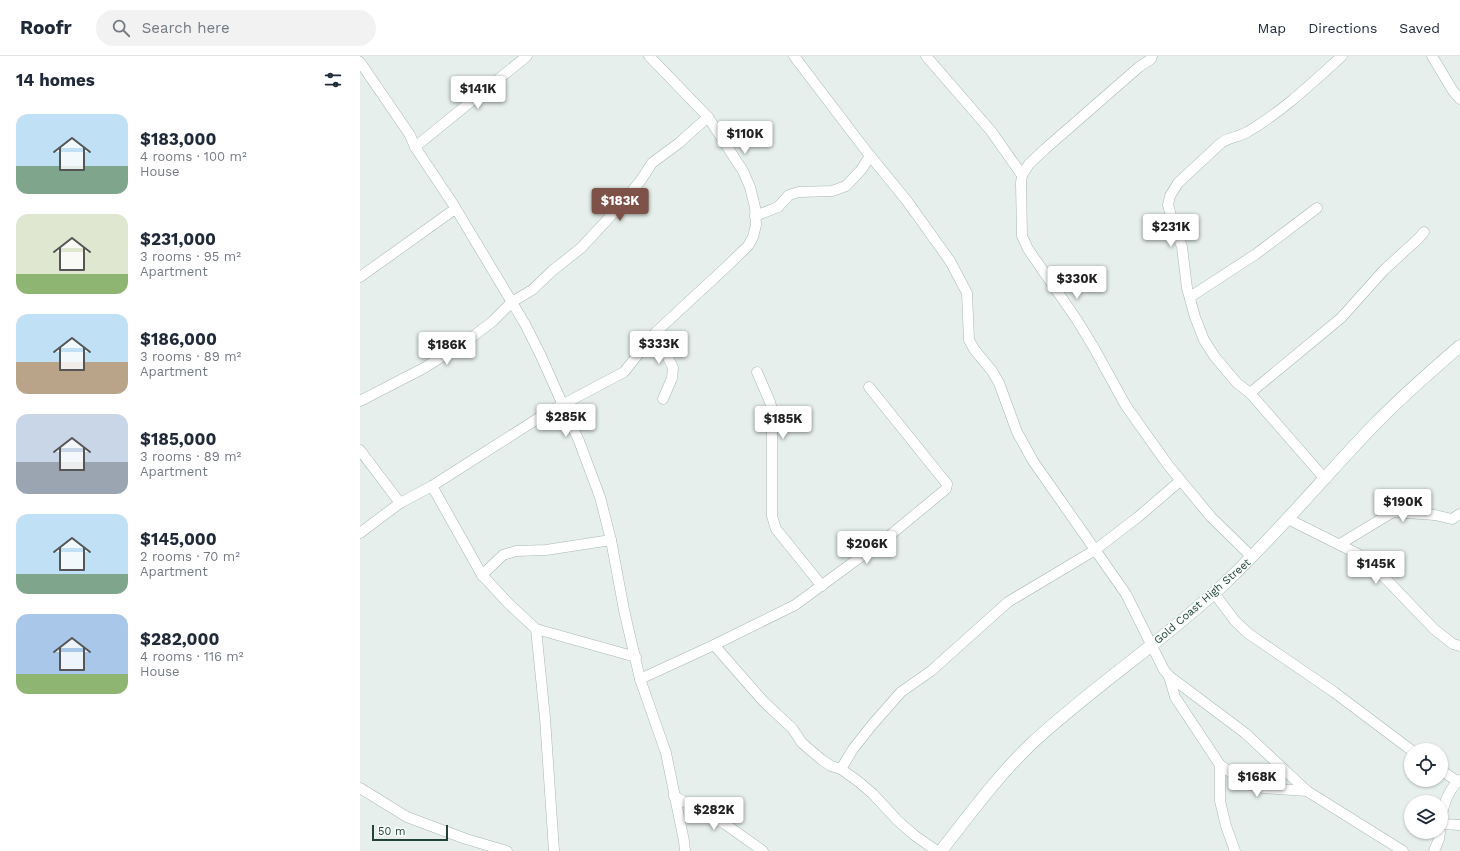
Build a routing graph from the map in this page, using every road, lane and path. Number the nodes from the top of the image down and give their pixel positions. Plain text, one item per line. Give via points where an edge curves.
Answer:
1 (526, 56) edge
2 (649, 56) edge
3 (794, 56) edge
4 (926, 56) edge
5 (1152, 56) edge
6 (1342, 56) edge
7 (1432, 56) edge
8 (360, 62) edge
9 (1460, 99) edge
10 (708, 117) junction
11 (415, 147) junction
12 (870, 156) junction
13 (1022, 175) junction
14 (1317, 208) dead end
15 (455, 209) junction
16 (755, 216) junction
17 (1424, 232) dead end
18 (360, 277) edge
19 (1190, 297) junction
20 (512, 302) junction
21 (656, 332) junction
22 (1460, 346) edge
23 (757, 372) dead end
24 (869, 387) dead end
25 (1250, 393) junction
26 (663, 399) dead end
27 (360, 401) edge
28 (564, 405) junction
29 (360, 450) edge
30 (1325, 479) junction
31 (1180, 481) junction
32 (432, 486) junction
33 (400, 502) junction
34 (1460, 514) edge
35 (1288, 519) junction
36 (360, 533) edge
37 (611, 540) junction
38 (1340, 544) junction
39 (1095, 550) junction
40 (1252, 557) junction
41 (482, 575) junction
42 (822, 586) junction
43 (1214, 593) junction
44 (536, 629) junction
45 (714, 645) junction
46 (1152, 646) junction
47 (1460, 646) edge
48 (636, 657) junction
49 (1169, 676) junction
50 (640, 679) junction
51 (1404, 745) edge
52 (1220, 765) junction
53 (841, 770) junction
54 (1448, 774) edge
55 (1459, 781) edge
56 (360, 788) edge
57 (1307, 791) junction
58 (1448, 795) edge
59 (674, 796) junction
60 (1448, 823) edge
61 (1460, 825) edge
62 (1440, 839) edge
63 (507, 851) edge
64 (554, 851) edge
65 (685, 851) edge
66 (763, 851) edge
67 (937, 851) edge
68 (940, 851) edge
69 (1235, 851) edge
70 (1403, 851) edge
71 (1434, 851) edge

1 - 11 street
2 - 10 street
3 - 12 street
4 - 13 street via 990,131
5 - 13 street via 1045,149
6 - 19 street via 1298,96 1248,131 1226,139 1173,189 1168,205 1182,247
7 - 9 street
8 - 11 street via 410,135
10 - 16 street via 743,171 750,187
10 - 20 street via 652,163 642,180 581,248 532,290
11 - 15 street
12 - 16 street via 846,186 789,195 778,207
12 - 39 street via 907,201 950,261 967,293 969,340 998,382 1016,432 1033,461
13 - 31 street via 1020,213 1023,241 1077,320 1126,406
14 - 19 street via 1256,254
15 - 18 street
15 - 20 street
16 - 21 street via 756,226 748,246
17 - 25 street via 1384,270 1341,318
19 - 25 street via 1204,340 1215,358 1236,383
20 - 27 street via 471,338 424,368
20 - 28 street
21 - 26 street via 673,368 672,378
21 - 28 street via 624,372
22 - 30 street, Gold Coast High Street via 1374,424
23 - 42 street via 772,410 772,516 776,529
24 - 42 street via 947,486 888,536
25 - 30 street
28 - 32 street via 545,414
28 - 37 street via 600,497
29 - 33 street
30 - 35 street, Gold Coast High Street
31 - 39 street
31 - 40 street via 1211,517
32 - 33 street
32 - 41 street
33 - 36 street
34 - 38 street via 1452,519 1393,512
35 - 38 street
35 - 40 street, Gold Coast High Street
37 - 41 street via 503,554
37 - 48 street
38 - 47 street via 1358,554 1386,579 1444,638
39 - 46 street via 1126,594
39 - 53 street via 1008,602 931,671 901,692 853,749
40 - 43 street, Gold Coast High Street
41 - 44 street
42 - 45 street via 787,610
43 - 46 street, Gold Coast High Street
43 - 51 street via 1249,634 1334,692
44 - 48 street
44 - 64 street
45 - 50 street
45 - 53 street via 764,702 792,728 802,743 822,760
46 - 49 street
46 - 68 street, Gold Coast High Street via 1082,700 1030,746 1004,772
48 - 50 street
49 - 52 street via 1175,697
49 - 57 street via 1245,733
50 - 59 street via 666,753
52 - 57 street via 1248,784 1263,788
52 - 69 street via 1220,801
53 - 67 street via 873,794 914,835
54 - 55 street
55 - 58 street
56 - 63 street via 407,817
57 - 70 street
59 - 65 street
59 - 66 street via 725,824
60 - 61 street
62 - 71 street

